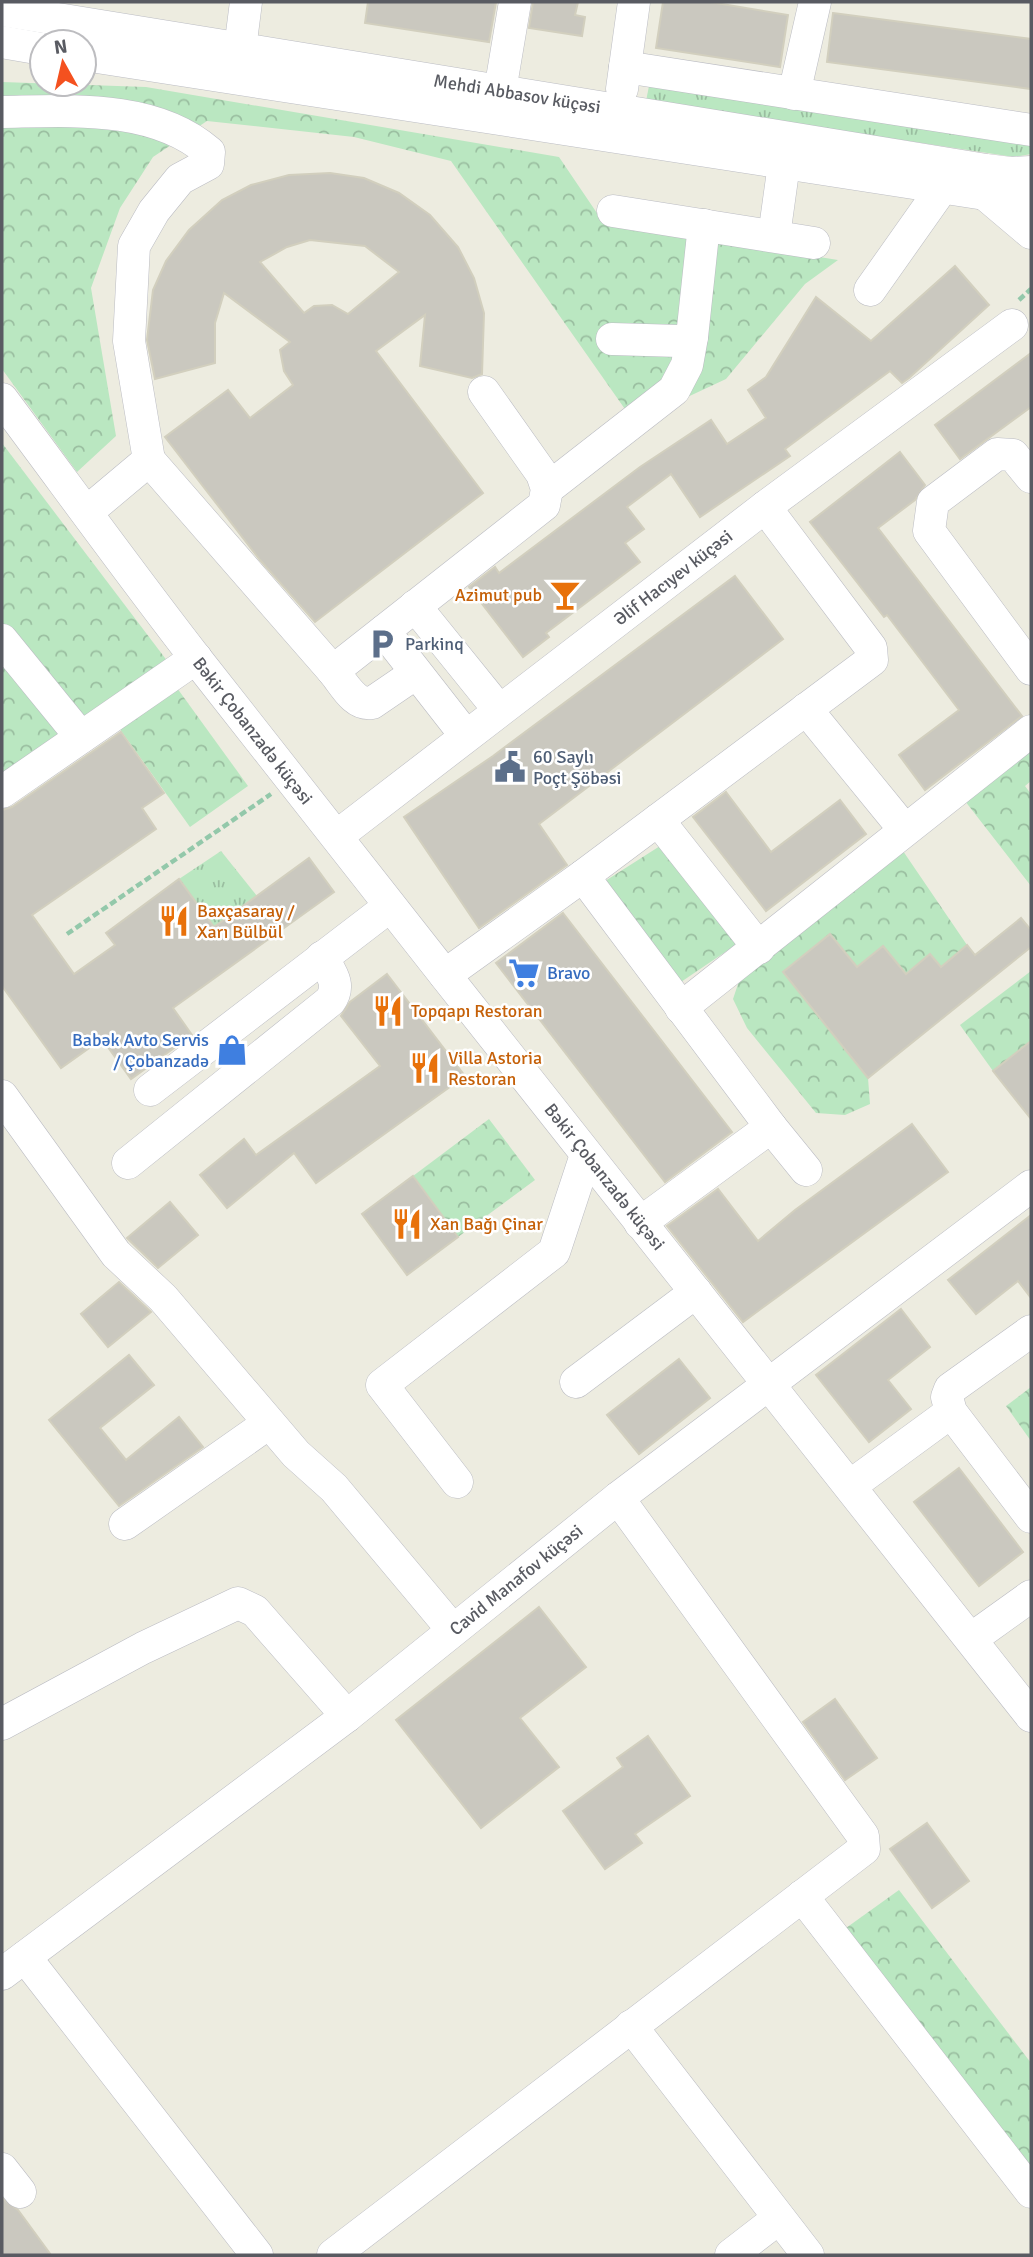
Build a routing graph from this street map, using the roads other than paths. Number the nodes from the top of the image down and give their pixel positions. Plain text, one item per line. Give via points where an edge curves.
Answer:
1 (246, 2) edge
2 (515, 2) edge
3 (634, 2) edge
4 (814, 2) edge
5 (2, 10) edge
6 (2, 43) edge
7 (28, 47) edge
8 (240, 49) junction
9 (98, 57) edge
10 (2, 65) edge
11 (28, 66) edge
12 (98, 67) edge
13 (625, 67) junction
14 (175, 69) junction
15 (500, 91) junction
16 (794, 94) junction
17 (618, 111) junction
18 (2, 112) edge
19 (1031, 130) edge
20 (784, 163) junction
21 (1031, 172) edge
22 (942, 188) junction
23 (985, 194) junction
24 (1031, 201) edge
25 (613, 211) dead end
26 (704, 225) junction
27 (1031, 233) edge
28 (774, 236) junction
29 (814, 243) dead end
30 (870, 290) dead end
31 (1012, 325) dead end
32 (692, 337) junction
33 (612, 339) dead end
34 (484, 392) dead end
35 (2, 399) edge
36 (149, 460) junction
37 (1031, 477) edge
38 (548, 489) junction
39 (765, 508) junction
40 (87, 512) junction
41 (415, 606) junction
42 (384, 631) junction
43 (2, 640) edge
44 (196, 657) junction
45 (1031, 669) edge
46 (333, 671) junction
47 (416, 673) junction
48 (806, 709) junction
49 (499, 710) junction
50 (1031, 731) edge
51 (466, 736) junction
52 (81, 737) junction
53 (2, 792) edge
54 (659, 820) junction
55 (904, 829) junction
56 (337, 836) junction
57 (583, 876) junction
58 (390, 906) junction
59 (759, 948) junction
60 (322, 957) junction
61 (445, 975) junction
62 (681, 1007) junction
63 (150, 1090) dead end
64 (2, 1096) edge
65 (771, 1127) junction
66 (586, 1155) junction
67 (128, 1163) dead end
68 (806, 1170) dead end
69 (1031, 1186) edge
70 (640, 1223) junction
71 (696, 1292) junction
72 (1031, 1331) edge
73 (769, 1381) junction
74 (576, 1382) dead end
75 (951, 1412) junction
76 (269, 1423) junction
77 (457, 1482) dead end
78 (850, 1486) junction
79 (618, 1498) junction
80 (1031, 1517) edge
81 (125, 1524) dead end
82 (1031, 1596) edge
83 (452, 1629) junction
84 (971, 1639) junction
85 (347, 1716) junction
86 (1031, 1716) edge
87 (2, 1724) edge
88 (802, 1896) junction
89 (14, 1965) edge
90 (631, 2026) junction
91 (1031, 2192) edge
92 (779, 2218) junction
93 (257, 2255) edge
94 (333, 2255) edge
95 (731, 2255) edge
96 (808, 2255) edge

1 - 8 street
2 - 15 street
3 - 13 street
4 - 16 street
5 - 8 street, Mehdi Abbasov küçəsi
6 - 7 street
8 - 15 street, Mehdi Abbasov küçəsi
9 - 14 street, Mehdi Abbasov küçəsi
10 - 11 street
12 - 14 street
13 - 16 street
13 - 17 street
14 - 20 street, Mehdi Abbasov küçəsi
15 - 17 street, Mehdi Abbasov küçəsi
16 - 19 street
17 - 21 street, Mehdi Abbasov küçəsi via 1010,173
18 - 36 street via 67,111 141,118 193,138 209,152 208,164 180,179 134,246 129,341
20 - 22 street, Mehdi Abbasov küçəsi
20 - 28 street
22 - 23 street, Mehdi Abbasov küçəsi
22 - 30 street
23 - 24 street, Mehdi Abbasov küçəsi
23 - 27 street
25 - 26 street
26 - 28 street
26 - 32 street
28 - 29 street
31 - 39 street, Əlif Hacıyev küçəsi
32 - 33 street via 679,341
32 - 38 street via 687,365 674,390
34 - 38 street
35 - 40 street, Bəkir Çobanzadə küçəsi
36 - 40 street
36 - 46 street
37 - 45 street via 1013,455 997,454 933,502 929,531
38 - 41 street via 544,505
39 - 48 street via 871,648 872,660
39 - 49 street, Əlif Hacıyev küçəsi
40 - 44 street, Bəkir Çobanzadə küçəsi
41 - 42 street
41 - 49 street
42 - 46 street
42 - 47 street
43 - 52 street
44 - 52 street
44 - 56 street, Bəkir Çobanzadə küçəsi
46 - 47 street via 365,704
47 - 51 street
48 - 54 street
48 - 55 street
49 - 51 street, Əlif Hacıyev küçəsi
50 - 55 street
51 - 56 street, Əlif Hacıyev küçəsi
52 - 53 street
54 - 57 street
54 - 59 street
55 - 59 street
56 - 58 street, Bəkir Çobanzadə küçəsi
57 - 61 street
57 - 62 street
58 - 60 street
58 - 61 street, Bəkir Çobanzadə küçəsi
59 - 62 street
60 - 63 street
60 - 67 street via 336,982 330,1001
61 - 66 street, Bəkir Çobanzadə küçəsi
62 - 65 street
64 - 76 street via 116,1254 163,1297
65 - 68 street
65 - 70 street
66 - 70 street, Bəkir Çobanzadə küçəsi
66 - 77 street via 554,1252 382,1385
69 - 73 street, Cavid Manafov küçəsi
70 - 71 street, Bəkir Çobanzadə küçəsi
71 - 73 street, Bəkir Çobanzadə küçəsi
71 - 74 street
72 - 75 street via 950,1389
73 - 78 street, Bəkir Çobanzadə küçəsi
73 - 79 street, Cavid Manafov küçəsi
75 - 78 street
75 - 80 street
76 - 81 street
76 - 83 street via 334,1488
78 - 84 street, Bəkir Çobanzadə küçəsi
79 - 83 street, Cavid Manafov küçəsi
79 - 88 street via 863,1836 864,1849
82 - 84 street
83 - 85 street, Cavid Manafov küçəsi
84 - 86 street, Bəkir Çobanzadə küçəsi
85 - 87 street via 255,1611 238,1603
85 - 89 street, Cavid Manafov küçəsi
88 - 90 street
88 - 91 street
89 - 93 street
90 - 92 street
90 - 94 street
92 - 95 street
92 - 96 street

